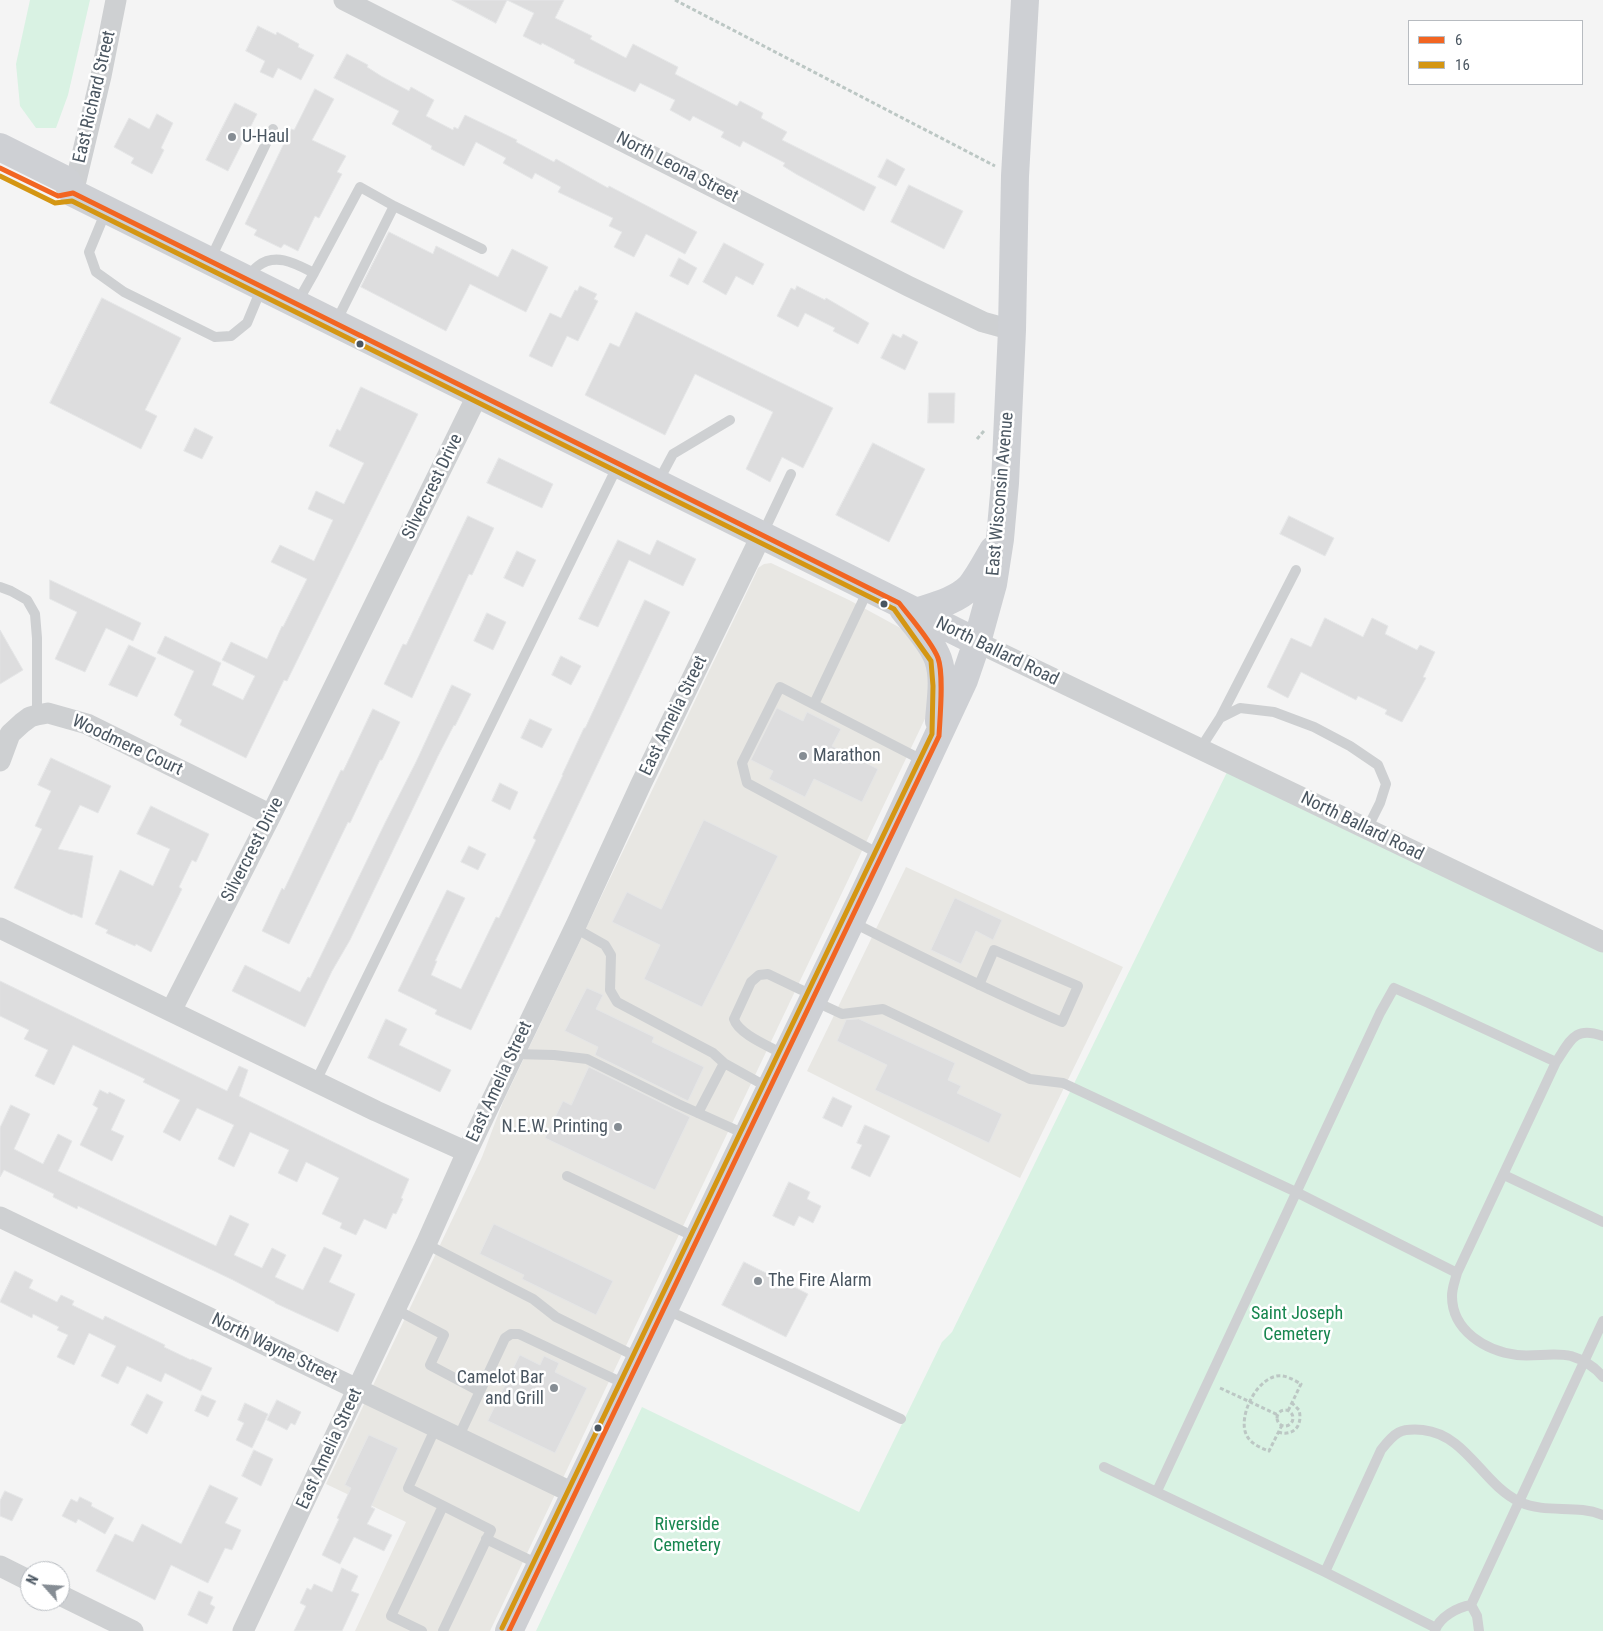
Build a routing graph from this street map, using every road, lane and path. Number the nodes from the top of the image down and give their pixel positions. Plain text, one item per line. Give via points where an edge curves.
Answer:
1 (116, 0) edge
2 (344, 0) edge
3 (675, 0) edge
4 (1025, 0) edge
5 (272, 129) dead end
6 (0, 147) edge
7 (0, 168) edge
8 (1015, 176) junction
9 (73, 193) junction
10 (394, 206) junction
11 (107, 210) junction
12 (482, 249) dead end
13 (210, 261) junction
14 (314, 273) junction
15 (254, 283) junction
16 (297, 304) junction
17 (336, 323) junction
18 (1012, 330) junction
19 (478, 394) junction
20 (730, 420) dead end
21 (618, 464) junction
22 (791, 474) dead end
23 (658, 483) junction
24 (762, 534) junction
25 (1000, 539) junction
26 (1296, 570) dead end
27 (0, 587) edge
28 (869, 588) junction
29 (908, 608) junction
30 (978, 642) junction
31 (814, 704) junction
32 (37, 714) junction
33 (1220, 718) junction
34 (938, 736) junction
35 (1200, 749) junction
36 (0, 760) edge
37 (926, 762) junction
38 (271, 815) junction
39 (1367, 829) junction
40 (882, 856) junction
41 (851, 922) junction
42 (0, 928) edge
43 (575, 928) junction
44 (1603, 942) edge
45 (979, 985) junction
46 (814, 998) junction
47 (171, 1011) junction
48 (1603, 1036) edge
49 (513, 1054) junction
50 (786, 1056) junction
51 (1556, 1062) junction
52 (724, 1063) junction
53 (316, 1081) junction
54 (770, 1089) junction
55 (698, 1113) junction
56 (748, 1136) junction
57 (467, 1152) junction
58 (1504, 1175) junction
59 (567, 1176) dead end
60 (1296, 1192) junction
61 (0, 1218) edge
62 (1603, 1222) edge
63 (698, 1239) junction
64 (426, 1244) junction
65 (1458, 1273) junction
66 (665, 1309) junction
67 (395, 1310) junction
68 (1603, 1321) edge
69 (640, 1359) junction
70 (1584, 1361) junction
71 (1603, 1377) edge
72 (1208, 1382) junction
73 (628, 1385) junction
74 (358, 1389) junction
75 (479, 1391) junction
76 (1250, 1402) junction
77 (1292, 1403) junction
78 (1299, 1410) junction
79 (1288, 1411) junction
80 (1278, 1414) junction
81 (1292, 1414) junction
82 (901, 1419) dead end
83 (1282, 1425) junction
84 (1287, 1425) junction
85 (436, 1427) junction
86 (1278, 1432) junction
87 (1290, 1432) junction
88 (458, 1438) junction
89 (1104, 1466) dead end
90 (1157, 1491) junction
91 (575, 1494) junction
92 (1520, 1502) junction
93 (444, 1506) junction
94 (1603, 1515) edge
95 (486, 1539) junction
96 (0, 1566) edge
97 (541, 1566) junction
98 (1325, 1572) junction
99 (20, 1575) edge
100 (70, 1601) edge
101 (1471, 1604) junction
102 (1436, 1629) edge
103 (133, 1631) edge
104 (243, 1631) edge
105 (422, 1631) edge
106 (443, 1631) edge
107 (509, 1631) edge
108 (1479, 1631) edge

1 - 9 street, East Richard Street
2 - 18 street, North Leona Street via 934,299 982,322
3 - 8 path
4 - 8 main road, East Wisconsin Avenue
5 - 13 lane
6 - 9 main road, North Ballard Road via 66,180
7 - 9 main road, North Ballard Road via 58,196
8 - 18 main road, East Wisconsin Avenue
9 - 11 main road, North Ballard Road
10 - 12 lane
10 - 14 lane via 360,187
10 - 17 lane
11 - 13 main road, North Ballard Road
11 - 15 lane via 89,252 96,272 132,296 215,337 223,337 231,336 246,323
13 - 15 main road, North Ballard Road
14 - 15 lane via 287,260 274,259 258,266
14 - 16 lane
15 - 16 main road, North Ballard Road
16 - 17 main road, North Ballard Road
17 - 19 main road, North Ballard Road
18 - 25 main road, East Wisconsin Avenue
19 - 21 main road, North Ballard Road
19 - 38 street, Silvercrest Drive
20 - 23 lane via 673,454
21 - 23 main road, North Ballard Road
21 - 53 lane
22 - 24 lane
23 - 24 main road, North Ballard Road
24 - 28 main road, North Ballard Road
24 - 43 street, East Amelia Street
25 - 29 main road via 970,587 950,601
25 - 30 main road, East Wisconsin Avenue via 993,584
26 - 33 lane
27 - 32 lane via 27,600 35,614
28 - 29 main road, North Ballard Road
28 - 31 lane
29 - 30 main road, North Ballard Road
29 - 34 main road via 938,658 941,686
30 - 34 main road, East Wisconsin Avenue
30 - 35 street, North Ballard Road
31 - 37 lane
31 - 40 lane via 780,687 742,763 747,783
32 - 36 street via 10,734
32 - 38 street, Woodmere Court via 48,713 87,724
33 - 35 lane
33 - 39 lane via 1240,708 1274,712 1314,727 1378,765 1386,784
34 - 37 main road, East Wisconsin Avenue
35 - 39 street, North Ballard Road
37 - 40 main road, East Wisconsin Avenue
38 - 47 street, Silvercrest Drive
39 - 44 street, North Ballard Road
40 - 41 main road, East Wisconsin Avenue
41 - 45 lane
41 - 46 main road, East Wisconsin Avenue
42 - 47 street
43 - 49 street, East Amelia Street
43 - 52 lane via 605,945 610,955 610,990 617,1002 713,1053
45 - 45 lane via 1062,1022 1078,986 994,950
46 - 50 main road, East Wisconsin Avenue
46 - 50 lane via 768,974 759,975 751,982 734,1019 735,1024
46 - 60 lane via 842,1014 883,1009 1030,1080 1063,1083
47 - 53 street
48 - 51 lane via 1588,1032 1579,1034
49 - 55 lane via 587,1059
49 - 57 street, East Amelia Street
50 - 54 main road, East Wisconsin Avenue
51 - 58 lane
51 - 60 lane via 1394,988
52 - 54 lane
52 - 55 lane
53 - 57 street
54 - 56 main road, East Wisconsin Avenue
55 - 56 lane
56 - 63 main road, East Wisconsin Avenue
57 - 64 street, East Amelia Street
58 - 62 lane
58 - 65 lane
59 - 63 lane
60 - 65 lane
60 - 72 lane
61 - 74 street, North Wayne Street
63 - 66 main road, East Wisconsin Avenue
64 - 67 street, East Amelia Street
64 - 69 lane via 533,1299 556,1317
65 - 70 lane via 1452,1296 1454,1308 1472,1338 1505,1353 1559,1354
66 - 69 main road, East Wisconsin Avenue
66 - 82 lane
67 - 74 street, East Amelia Street
67 - 75 lane via 444,1335 430,1365
68 - 70 lane
69 - 73 main road, East Wisconsin Avenue
70 - 71 lane
70 - 92 lane
72 - 76 path
72 - 90 lane
73 - 75 lane via 519,1334 511,1334
73 - 91 main road, East Wisconsin Avenue
74 - 85 street, North Wayne Street
74 - 104 street, East Amelia Street
75 - 88 lane
76 - 77 path via 1260,1386 1273,1377 1283,1376 1301,1384
76 - 80 path
76 - 86 path via 1244,1422 1247,1437 1269,1451
77 - 78 path
77 - 79 path
78 - 81 path
78 - 87 path via 1300,1422 1296,1430
79 - 80 path
79 - 81 path
80 - 83 path
81 - 84 path
83 - 84 path
83 - 86 path
84 - 87 path
85 - 88 street, North Wayne Street
85 - 93 lane via 408,1488
86 - 87 path
88 - 91 street, North Wayne Street
89 - 90 lane
90 - 98 lane
91 - 97 main road, East Wisconsin Avenue
92 - 94 lane via 1535,1507 1582,1509
92 - 98 lane via 1500,1489 1460,1446 1449,1439 1432,1431 1403,1430 1392,1436 1382,1450
92 - 101 lane
93 - 95 lane via 491,1530
93 - 105 lane via 391,1616
95 - 97 lane
95 - 106 lane
96 - 99 street
97 - 107 main road, East Wisconsin Avenue
98 - 102 lane
100 - 103 street
101 - 102 lane via 1455,1610
101 - 108 lane

